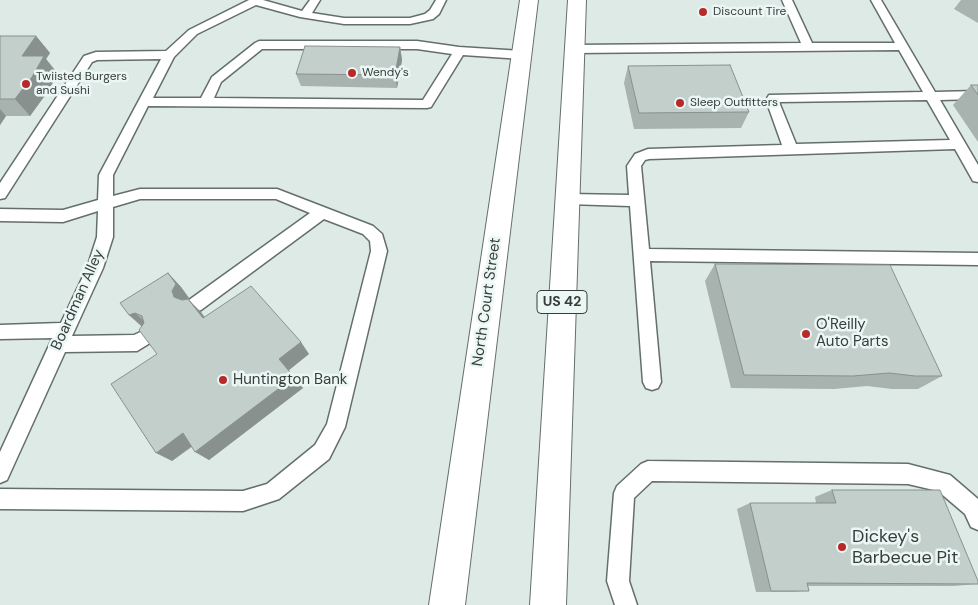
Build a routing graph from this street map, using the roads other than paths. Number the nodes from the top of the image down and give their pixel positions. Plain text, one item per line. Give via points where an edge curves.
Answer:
1 (315, 0) edge
2 (441, 0) edge
3 (529, 0) edge
4 (576, 0) edge
5 (787, 0) edge
6 (876, 0) edge
7 (256, 1) edge
8 (305, 15) junction
9 (903, 46) junction
10 (808, 47) junction
11 (574, 49) junction
12 (459, 51) junction
13 (169, 54) junction
14 (522, 55) junction
15 (930, 95) junction
16 (978, 95) edge
17 (144, 102) junction
18 (206, 102) junction
19 (959, 144) junction
20 (791, 150) junction
21 (978, 177) edge
22 (0, 194) edge
23 (567, 199) junction
24 (638, 201) junction
25 (105, 204) junction
26 (322, 212) junction
27 (0, 215) edge
28 (642, 255) junction
29 (978, 259) edge
30 (195, 305) edge
31 (0, 332) edge
32 (149, 335) edge
33 (62, 337) junction
34 (652, 382) dead end
35 (0, 473) edge
36 (0, 499) edge
37 (978, 520) edge
38 (447, 605) edge
39 (548, 605) edge
40 (626, 605) edge

1 - 8 lane
2 - 8 lane via 436,12 429,17 410,21 344,21
3 - 14 main road, North Court Street
4 - 11 main road, US 42
5 - 10 lane
6 - 9 lane
7 - 8 lane
7 - 13 lane, Boardman Alley via 193,32
9 - 10 lane
9 - 15 lane
10 - 11 lane
11 - 23 main road, US 42
12 - 14 lane
12 - 18 lane via 417,45 259,45 216,80
12 - 18 lane via 427,104
13 - 17 lane, Boardman Alley
13 - 22 lane via 96,56 88,59
14 - 38 main road, North Court Street
15 - 16 lane
15 - 19 lane
15 - 20 lane via 773,98
17 - 18 lane
17 - 25 lane, Boardman Alley via 106,175
19 - 20 lane
19 - 21 lane
20 - 24 lane via 648,154 640,157 634,166
23 - 24 lane
23 - 39 main road, US 42
24 - 28 lane
25 - 26 lane via 140,194 277,194
25 - 27 lane via 63,216
25 - 33 lane, Boardman Alley via 105,237 95,268
26 - 30 lane
26 - 36 lane via 368,230 377,238 379,251 336,427 322,452 272,492 243,501
28 - 29 lane
28 - 34 lane
31 - 33 lane
32 - 33 lane via 137,343
33 - 35 lane, Boardman Alley
37 - 40 lane via 972,507 943,482 908,474 648,471 624,493 618,581

